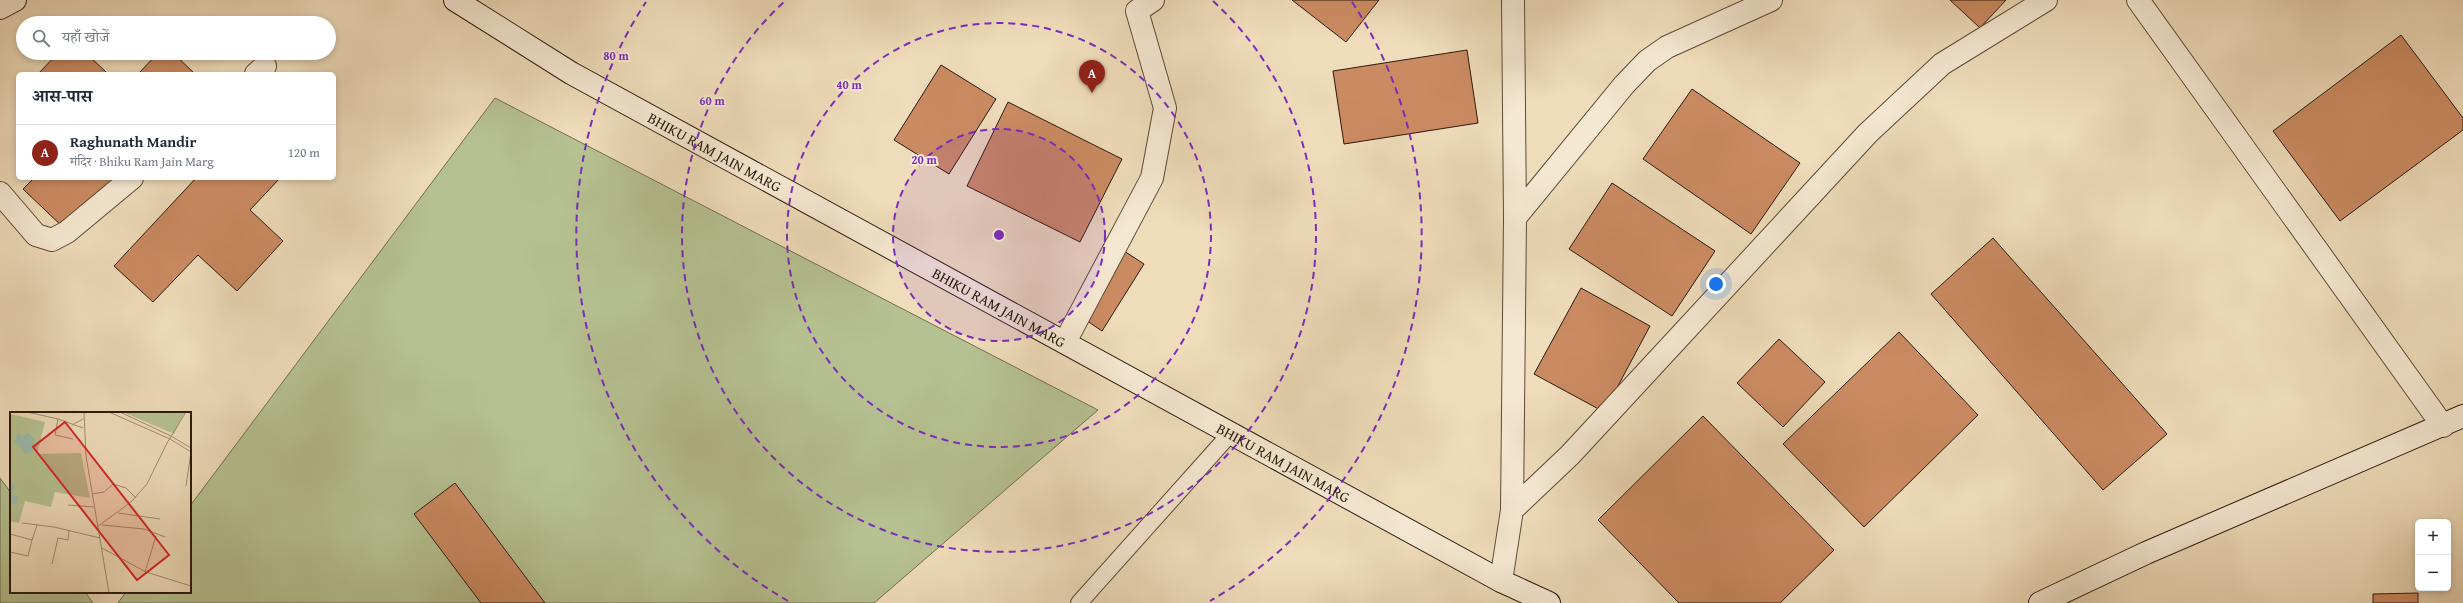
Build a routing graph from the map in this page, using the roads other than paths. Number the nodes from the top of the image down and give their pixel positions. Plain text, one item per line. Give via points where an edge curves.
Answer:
1 (15, 0) edge
2 (455, 0) edge
3 (1153, 0) edge
4 (1513, 0) edge
5 (1771, 0) edge
6 (2046, 0) edge
7 (2138, 0) edge
8 (0, 8) edge
9 (130, 180) edge
10 (0, 193) edge
11 (1515, 218) junction
12 (1065, 342) junction
13 (2463, 416) edge
14 (2443, 426) junction
15 (1231, 433) junction
16 (1512, 510) junction
17 (1501, 581) junction
18 (1079, 603) edge
19 (1549, 603) edge
20 (2040, 603) edge

1 - 8 street
2 - 12 street, BHIKU RAM JAIN MARG via 572,73
3 - 12 street via 1137,11 1165,108 1152,178
4 - 11 street
5 - 11 street via 1667,47 1647,61 1624,84
6 - 16 street via 1942,64 1911,91 1868,133 1570,455
7 - 14 street
9 - 10 street via 67,232 52,240 36,235
11 - 16 street
12 - 15 street, BHIKU RAM JAIN MARG
13 - 14 street
14 - 20 street via 2146,553
15 - 17 street, BHIKU RAM JAIN MARG
15 - 18 lane
16 - 17 street
17 - 19 street, BHIKU RAM JAIN MARG

